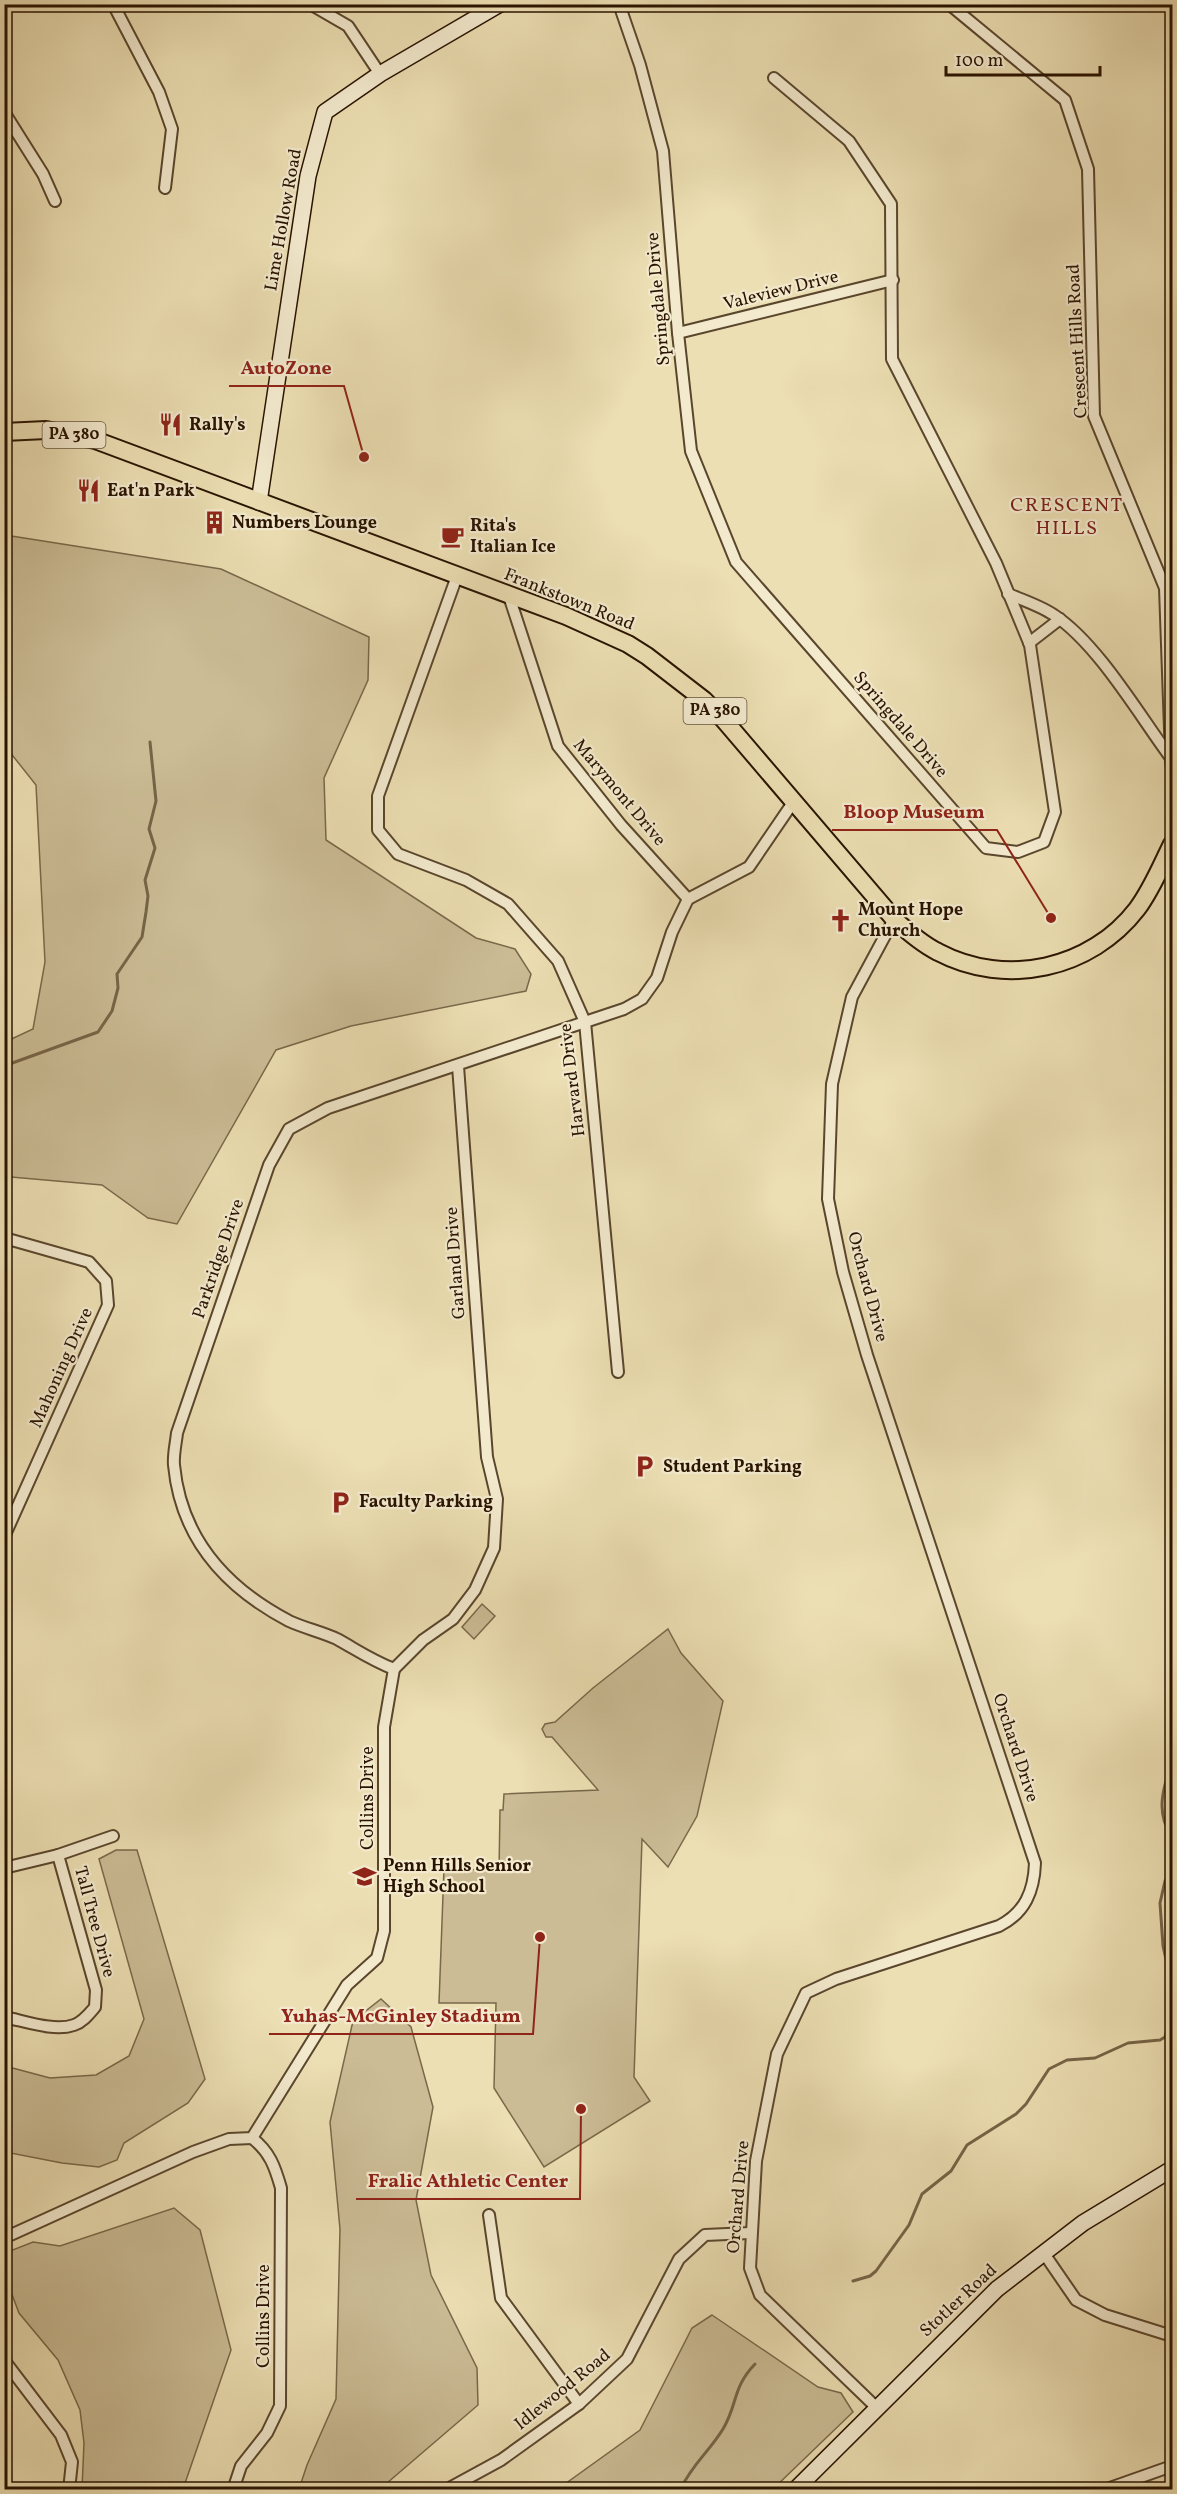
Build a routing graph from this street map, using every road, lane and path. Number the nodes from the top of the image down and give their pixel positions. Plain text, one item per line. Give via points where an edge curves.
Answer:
1 (113, 4) edge
2 (310, 4) edge
3 (500, 4) edge
4 (619, 4) edge
5 (949, 4) edge
6 (380, 74) junction
7 (774, 78) dead end
8 (4, 112) edge
9 (165, 188) dead end
10 (55, 201) dead end
11 (892, 280) junction
12 (678, 333) junction
13 (4, 432) edge
14 (260, 502) junction
15 (457, 576) junction
16 (1169, 584) edge
17 (1008, 594) junction
18 (509, 596) junction
19 (1060, 619) junction
20 (1029, 643) junction
21 (1171, 758) edge
22 (1173, 770) edge
23 (794, 801) junction
24 (1173, 844) edge
25 (688, 899) junction
26 (894, 919) junction
27 (585, 1023) junction
28 (458, 1066) junction
29 (4, 1241) edge
30 (618, 1371) dead end
31 (4, 1537) edge
32 (394, 1669) junction
33 (113, 1836) dead end
34 (58, 1855) junction
35 (4, 1868) edge
36 (4, 2017) edge
37 (252, 2138) junction
38 (1173, 2169) edge
39 (489, 2215) dead end
40 (750, 2233) junction
41 (4, 2238) edge
42 (1043, 2253) junction
43 (1173, 2336) edge
44 (4, 2360) edge
45 (579, 2404) junction
46 (877, 2408) junction
47 (1173, 2466) edge
48 (69, 2490) edge
49 (234, 2490) edge
50 (446, 2490) edge
51 (795, 2490) edge
52 (1104, 2490) edge

1 - 9 street via 159,92 172,129
2 - 6 street via 348,26
3 - 6 street, Lime Hollow Road
4 - 12 street, Springdale Drive via 663,151
5 - 16 street, Crescent Hills Road via 1065,100 1088,169 1094,416
6 - 14 street, Lime Hollow Road via 325,112 308,176
7 - 11 street, Springdale Drive via 849,141 891,204
8 - 10 street via 35,159
11 - 12 street, Valeview Drive
11 - 17 street, Springdale Drive via 892,360 996,563
12 - 20 street, Springdale Drive via 691,451 736,562 986,848 1018,852 1044,842 1055,812
13 - 14 main road, Frankstown Road / PA 380 via 46,430 95,440
14 - 15 main road, Frankstown Road / PA 380
15 - 18 main road, Frankstown Road / PA 380
15 - 27 street, Harvard Drive via 378,796 378,830 398,854 466,880 508,904 558,960
16 - 21 street, Crescent Hills Road
17 - 19 street
17 - 20 street, Springdale Drive
18 - 23 main road, Frankstown Road / PA 380 via 599,630 666,669 724,720
18 - 25 street, Marymont Drive via 558,746 621,825
19 - 20 street
19 - 21 street via 1092,650
21 - 22 street, Crescent Hills Road
23 - 25 street via 749,867
23 - 26 main road, Frankstown Road / PA 380
24 - 26 main road, Frankstown Road / PA 380 via 1147,893 1126,921 1085,953 1048,966 1003,971 958,962 926,945
25 - 27 street, Parkridge Drive via 657,978 642,999
26 - 40 street, Orchard Drive via 852,997 832,1084 828,1199 843,1272 867,1355 1035,1863 1034,1885 1014,1919 836,1979 806,1993 777,2054 756,2161
27 - 28 street, Parkridge Drive
27 - 30 street, Harvard Drive
28 - 32 street, Garland Drive via 487,1457 497,1499 494,1548 475,1590 453,1619 423,1640
28 - 32 street, Parkridge Drive via 328,1108 289,1129 269,1165 177,1433 174,1464 180,1496 194,1536 215,1565 244,1594 291,1621
29 - 31 street, Mahoning Drive via 89,1263 106,1281 108,1305
32 - 37 street, Collins Drive via 384,1727 384,1931 377,1958 347,1984
33 - 34 street
34 - 35 street
34 - 36 street, Tall Tree Drive via 96,1990 95,2007 74,2025 58,2027
37 - 41 street via 229,2139 193,2152
37 - 49 street, Collins Drive via 273,2160 281,2188 280,2406 267,2433 241,2466
38 - 42 street, Stotler Road
39 - 45 street via 501,2298
40 - 45 street, Idlewood Road via 705,2235 679,2259 627,2359
40 - 46 street, Orchard Drive via 750,2268 760,2295
42 - 43 street via 1076,2300 1105,2315
42 - 46 street, Stotler Road via 997,2289
44 - 48 street via 61,2435 72,2462
45 - 50 street, Idlewood Road via 501,2460
46 - 51 street, Stotler Road
47 - 52 street

